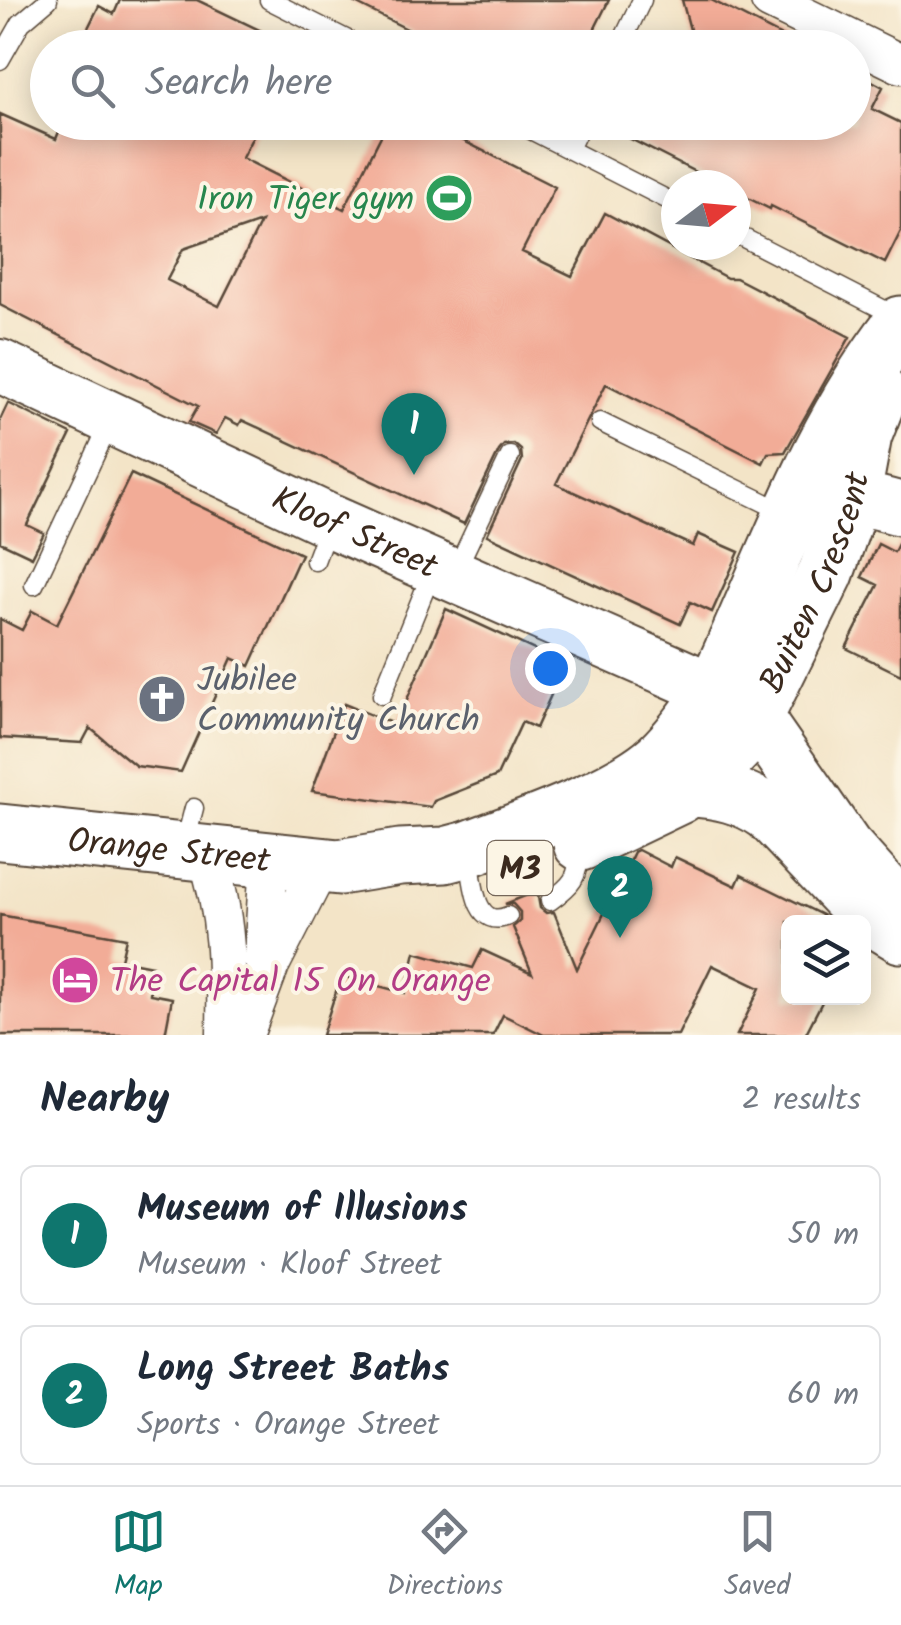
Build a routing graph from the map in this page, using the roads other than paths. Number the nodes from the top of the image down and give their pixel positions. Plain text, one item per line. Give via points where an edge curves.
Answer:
1 (48, 0) edge
2 (268, 0) edge
3 (642, 0) edge
4 (770, 0) edge
5 (328, 30) edge
6 (628, 30) edge
7 (831, 30) edge
8 (871, 49) edge
9 (0, 60) edge
10 (901, 64) edge
11 (551, 140) edge
12 (573, 140) edge
13 (569, 149) junction
14 (661, 196) edge
15 (751, 242) edge
16 (901, 325) edge
17 (2, 371) edge
18 (112, 418) junction
19 (600, 422) dead end
20 (510, 456) dead end
21 (876, 504) edge
22 (782, 532) junction
23 (444, 571) junction
24 (34, 585) dead end
25 (382, 695) dead end
26 (734, 703) junction
27 (689, 788) junction
28 (571, 826) junction
29 (0, 832) edge
30 (252, 852) junction
31 (550, 902) dead end
32 (901, 902) edge
33 (901, 935) edge
34 (262, 982) junction
35 (226, 1035) edge
36 (244, 1035) edge

1 - 9 lane via 21,23
2 - 5 lane
3 - 6 lane
4 - 7 street
8 - 10 street
11 - 13 lane
12 - 13 lane
13 - 14 lane
15 - 16 lane
16 - 21 main road, Buiten Crescent / M3 via 864,434
16 - 22 main road, Buiten Crescent / M3 via 808,472
17 - 18 street, Kloof Street
18 - 23 street, Kloof Street via 322,541
18 - 24 lane
19 - 22 lane
20 - 23 lane
21 - 22 street via 818,503
21 - 26 main road, Buiten Crescent / M3
22 - 26 main road, Buiten Crescent / M3
23 - 25 lane
23 - 26 street, Kloof Street
26 - 27 main road, Orange Street / M3 via 745,738
26 - 28 main road, Orange Street / M3 via 696,718 659,758
26 - 32 street via 846,847
27 - 28 main road, Orange Street / M3 via 631,820
27 - 33 main road via 752,802 863,912
28 - 30 main road, Orange Street / M3 via 484,883 441,890 395,886
28 - 31 lane via 579,872
29 - 30 main road, Orange Street / M3
30 - 34 street
30 - 34 street
30 - 35 street via 217,888 228,952
34 - 36 street

